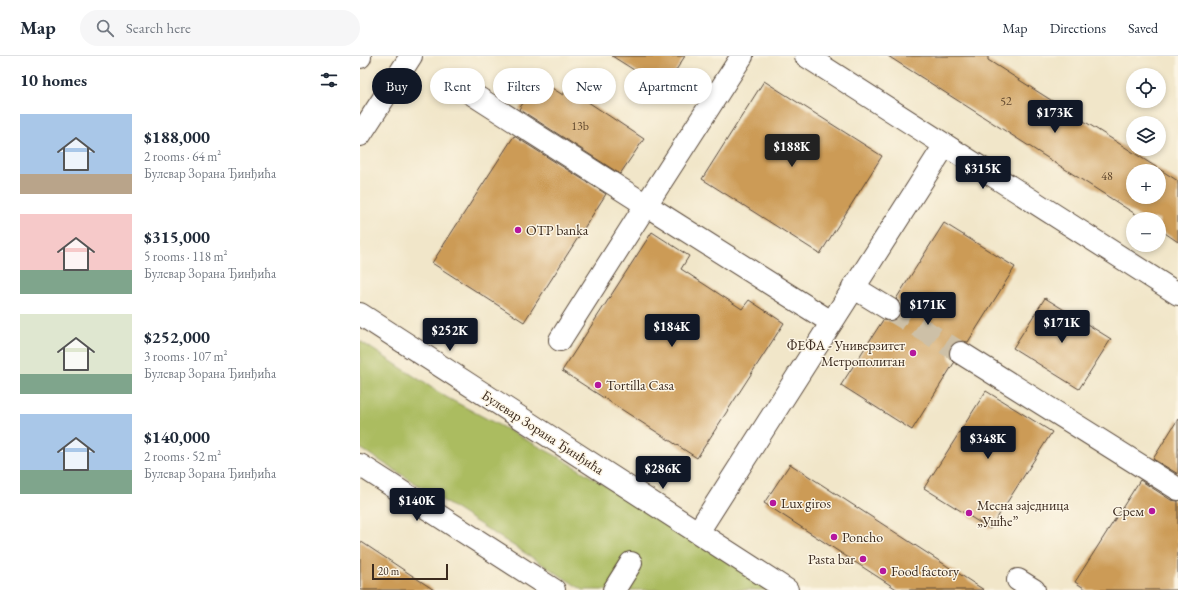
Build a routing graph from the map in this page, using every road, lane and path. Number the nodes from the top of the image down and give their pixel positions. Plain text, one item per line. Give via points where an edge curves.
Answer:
1 (411, 56) edge
2 (742, 56) edge
3 (806, 56) edge
4 (485, 102) edge
5 (360, 135) edge
6 (945, 146) junction
7 (646, 205) junction
8 (853, 287) junction
9 (1178, 294) edge
10 (889, 309) tunnel mouth
11 (360, 314) edge
12 (831, 322) junction
13 (560, 340) dead end
14 (961, 353) tunnel mouth
15 (360, 465) edge
16 (1178, 489) edge
17 (698, 532) junction
18 (631, 563) dead end
19 (554, 590) edge
20 (614, 590) edge
21 (787, 590) edge

1 - 5 street
2 - 7 street
3 - 6 street
4 - 7 street
6 - 8 street
6 - 9 street
7 - 12 street
7 - 13 street
8 - 10 street
8 - 12 street
11 - 17 street, Булевар Зорана Ђинђића
12 - 17 street
14 - 16 street
15 - 19 street
17 - 21 street, Булевар Зорана Ђинђића
18 - 20 street

